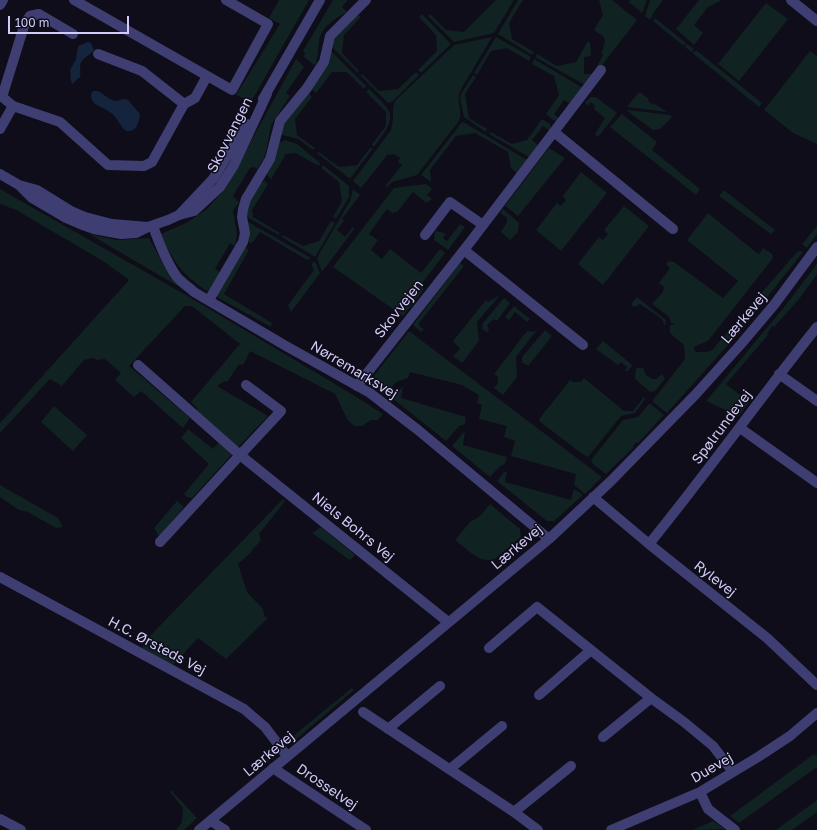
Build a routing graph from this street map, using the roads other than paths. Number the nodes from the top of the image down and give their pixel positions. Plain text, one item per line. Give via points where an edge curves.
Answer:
1 (3, 0) edge
2 (74, 0) edge
3 (226, 0) edge
4 (320, 0) edge
5 (366, 0) edge
6 (791, 0) edge
7 (0, 5) edge
8 (817, 21) edge
9 (73, 34) dead end
10 (98, 54) dead end
11 (601, 70) dead end
12 (207, 76) junction
13 (1, 96) edge
14 (184, 104) junction
15 (14, 106) junction
16 (0, 129) edge
17 (554, 132) junction
18 (0, 174) edge
19 (483, 225) junction
20 (150, 226) junction
21 (673, 229) dead end
22 (425, 235) dead end
23 (817, 247) edge
24 (464, 250) junction
25 (209, 300) junction
26 (817, 327) edge
27 (583, 345) dead end
28 (138, 365) dead end
29 (779, 374) junction
30 (246, 385) dead end
31 (357, 386) junction
32 (817, 401) edge
33 (740, 428) junction
34 (240, 455) junction
35 (817, 483) edge
36 (593, 497) junction
37 (550, 539) junction
38 (160, 542) dead end
39 (649, 544) junction
40 (0, 576) edge
41 (448, 622) junction
42 (489, 648) dead end
43 (591, 650) junction
44 (817, 685) edge
45 (440, 686) dead end
46 (539, 695) dead end
47 (651, 698) junction
48 (363, 712) dead end
49 (817, 713) edge
50 (502, 726) dead end
51 (388, 729) junction
52 (603, 737) dead end
53 (286, 756) junction
54 (571, 766) dead end
55 (273, 768) junction
56 (450, 769) junction
57 (733, 772) junction
58 (700, 792) junction
59 (514, 812) junction
60 (0, 819) edge
61 (211, 821) junction
62 (21, 830) edge
63 (199, 830) edge
64 (225, 830) edge
65 (366, 830) edge
66 (538, 830) edge
67 (612, 830) edge
68 (735, 830) edge

1 - 7 street
2 - 12 street
3 - 12 street via 268,24 232,90
4 - 20 street, Skovvangen via 267,94 213,179 179,215
5 - 25 street via 332,32 324,62 280,122 270,159 246,199 242,217 245,233 243,242
6 - 8 street
9 - 13 street via 39,14 30,16 25,23
10 - 14 street via 142,71
11 - 17 street, Skovvejen
12 - 14 street via 195,98
13 - 15 street
14 - 15 street via 152,162 144,166 108,165 60,122
15 - 16 street
17 - 19 street, Skovvejen
17 - 21 street
18 - 20 street, Skovvangen via 19,185 38,190 85,217 112,224
19 - 22 street via 450,202
19 - 24 street, Skovvejen
20 - 25 street, Nørremarksvej via 178,278 194,292
23 - 36 street, Lærkevej via 774,305 711,377
24 - 27 street
24 - 31 street, Skovvejen
25 - 31 street, Nørremarksvej
26 - 29 street, Spølrundevej
28 - 34 street, Niels Bohrs Vej
29 - 32 street
29 - 33 street, Spølrundevej
30 - 34 street via 281,411
31 - 37 street, Nørremarksvej via 402,417
33 - 35 street
33 - 39 street, Spølrundevej
34 - 38 street
34 - 41 street, Niels Bohrs Vej
36 - 37 street, Lærkevej
36 - 39 street, Rylevej
37 - 41 street, Lærkevej
39 - 44 street, Rylevej via 767,638
40 - 53 street, H.C. Ørsteds Vej via 244,709 265,727
41 - 53 street, Lærkevej
42 - 43 street via 537,607
43 - 46 street
43 - 47 street
45 - 51 street
47 - 52 street
47 - 57 street via 712,746
48 - 51 street
49 - 57 street, Duevej via 790,736
50 - 56 street
51 - 56 street
53 - 55 street, Lærkevej
54 - 59 street
55 - 61 street, Lærkevej
55 - 65 street, Drosselvej
56 - 59 street
57 - 58 street, Duevej
58 - 67 street, Duevej
58 - 68 street via 708,809
59 - 66 street
60 - 62 street
61 - 63 street, Lærkevej
61 - 64 street

